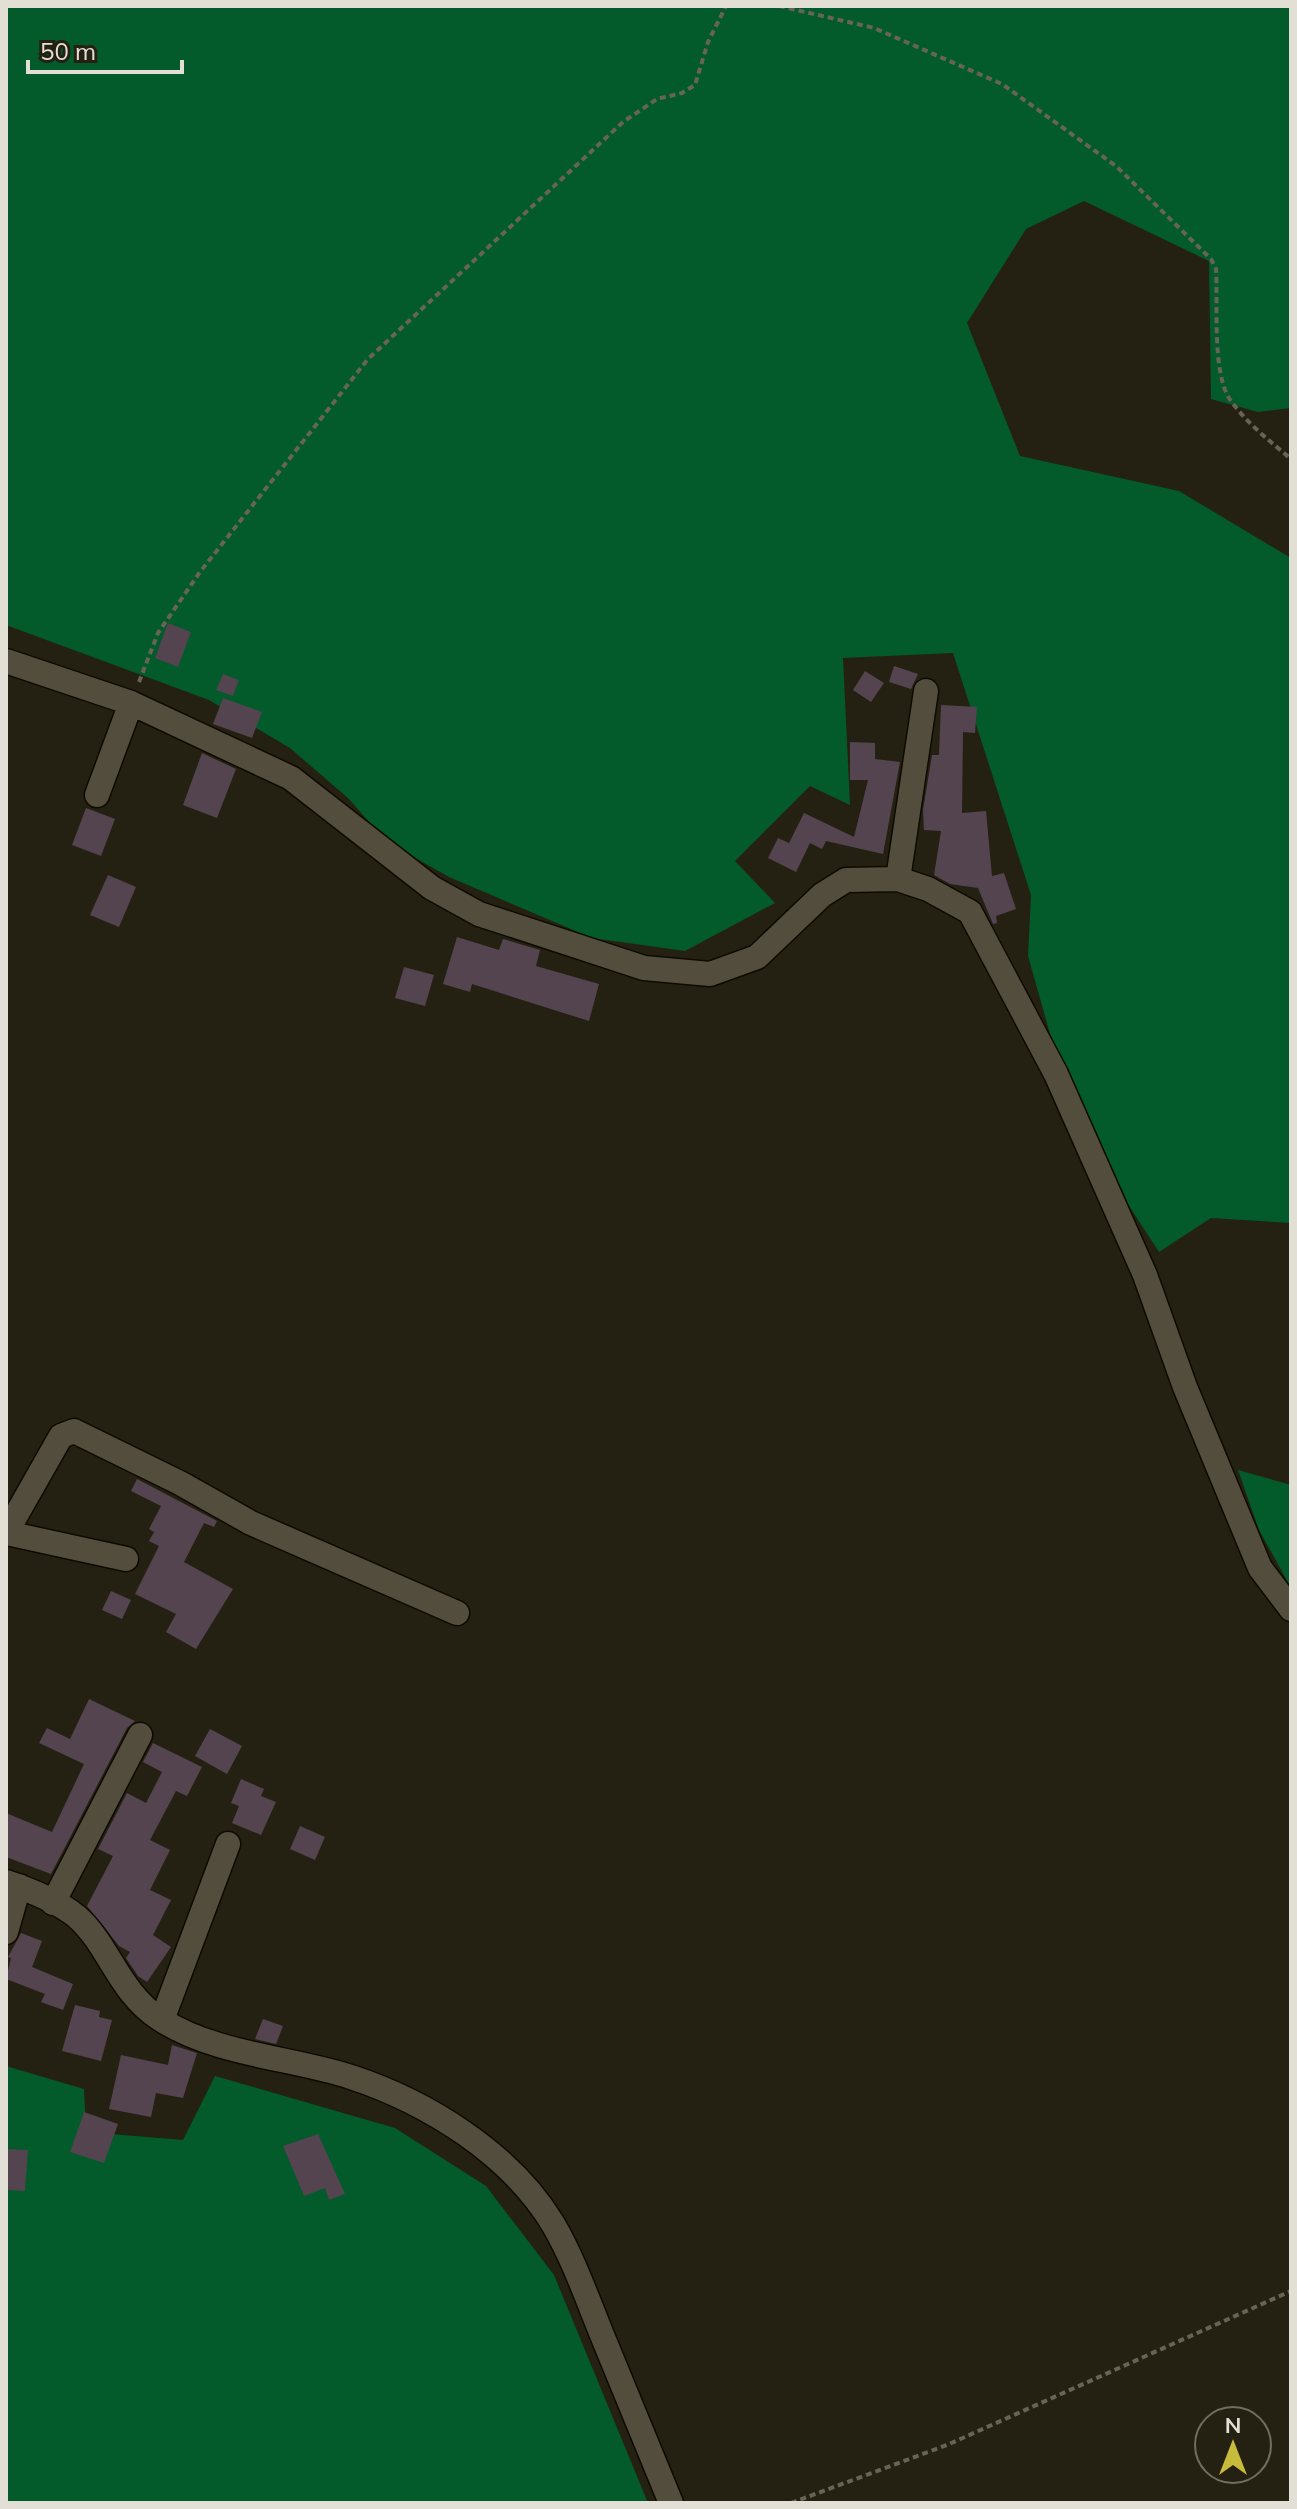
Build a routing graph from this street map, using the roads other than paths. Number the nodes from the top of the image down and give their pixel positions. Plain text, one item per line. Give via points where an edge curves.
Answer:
1 (6, 661) edge
2 (926, 691) dead end
3 (131, 703) junction
4 (97, 795) dead end
5 (898, 879) junction
6 (7, 1533) edge
7 (126, 1559) dead end
8 (1291, 1609) edge
9 (457, 1613) dead end
10 (140, 1735) dead end
11 (228, 1844) dead end
12 (12, 1884) edge
13 (53, 1903) junction
14 (6, 1932) edge
15 (162, 2020) junction
16 (671, 2503) edge

1 - 3 street
2 - 5 street
3 - 4 street
3 - 5 street via 291,778 432,888 479,914 644,968 710,974 732,968 757,957 834,886 846,880
5 - 8 street via 953,900 982,930 1056,1074 1145,1275 1260,1568
6 - 7 street
6 - 9 street via 61,1436 74,1431 251,1523
10 - 13 street
11 - 15 street
12 - 13 street
12 - 14 street
13 - 15 street via 77,1917 119,1978
15 - 16 street via 223,2045 350,2076 413,2101 471,2137 515,2178 552,2222

